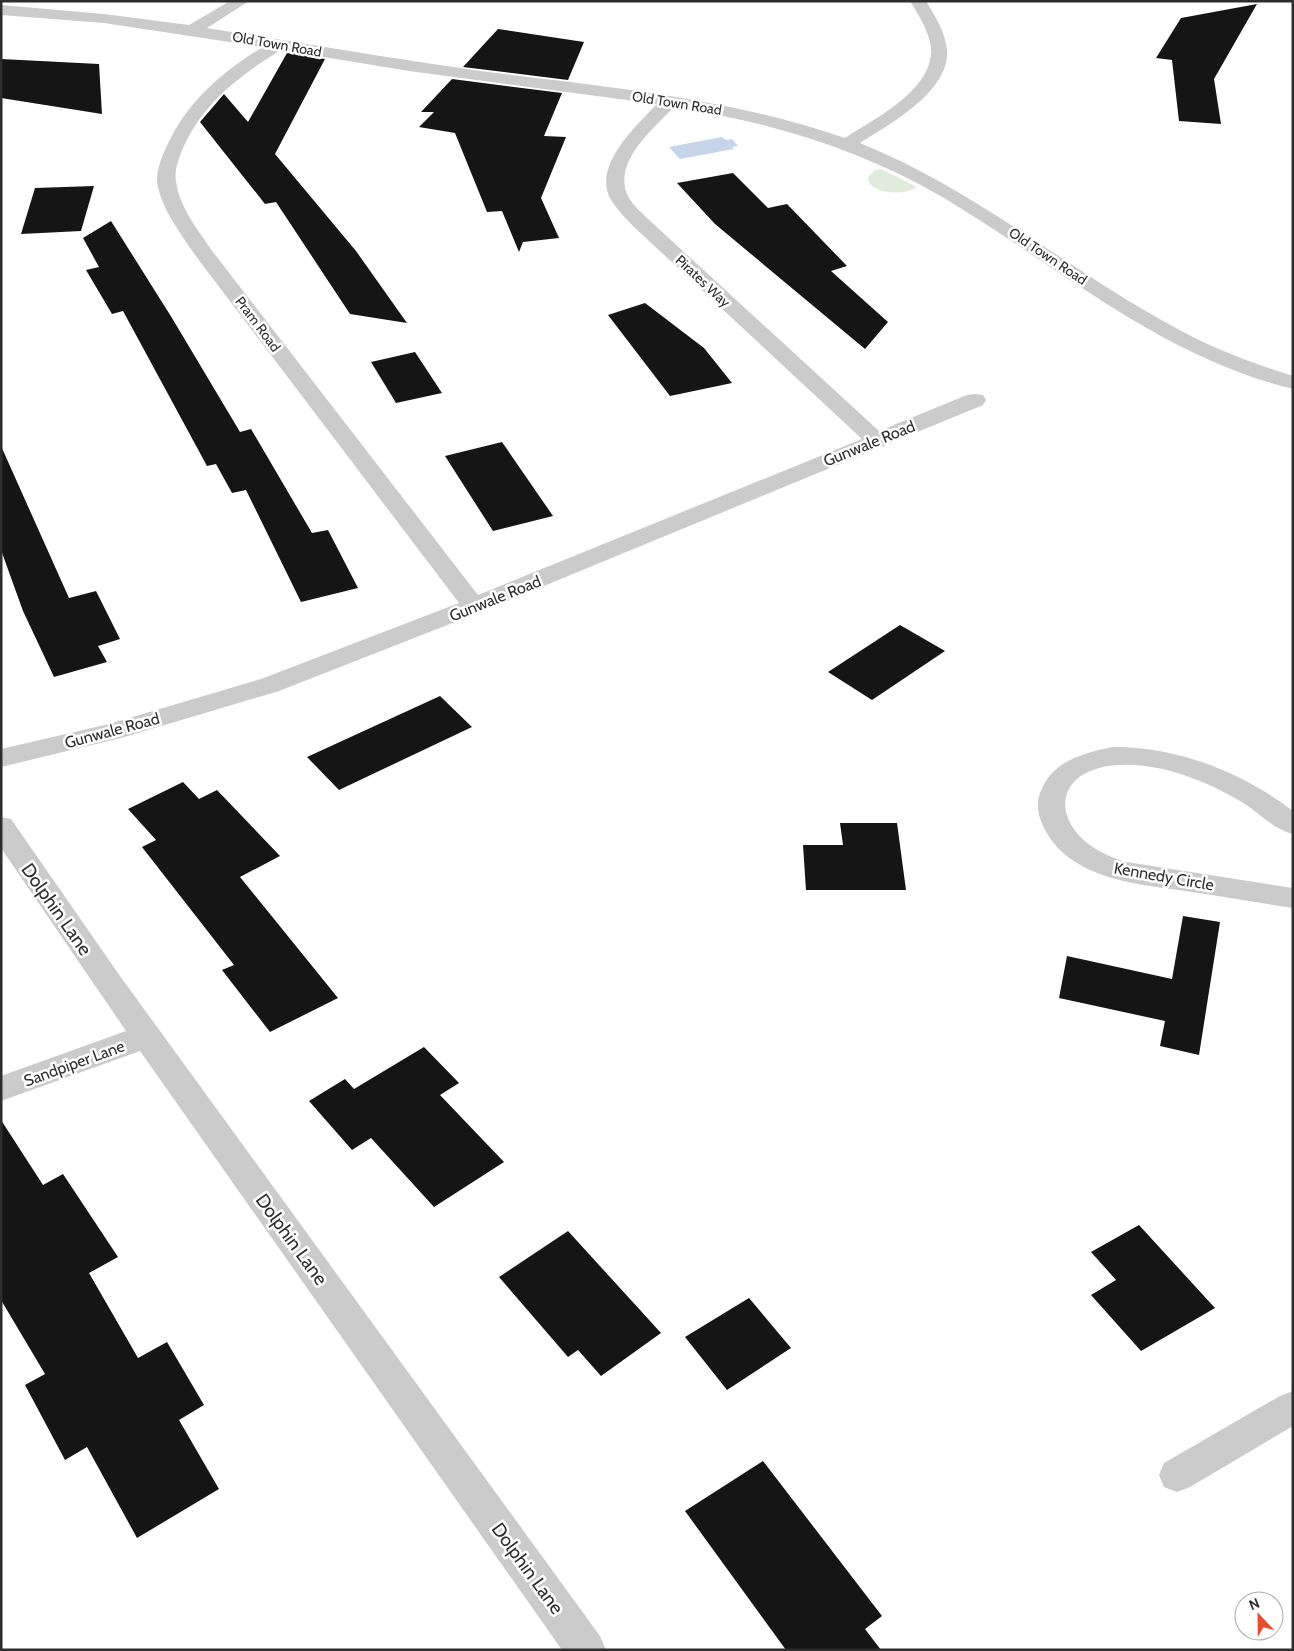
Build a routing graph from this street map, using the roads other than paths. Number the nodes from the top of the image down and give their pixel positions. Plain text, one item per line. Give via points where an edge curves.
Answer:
1 (241, 1) edge
2 (918, 1) edge
3 (1, 10) edge
4 (193, 30) junction
5 (280, 44) junction
6 (670, 101) junction
7 (847, 144) junction
8 (1293, 384) edge
9 (975, 400) dead end
10 (876, 440) junction
11 (474, 606) junction
12 (1, 758) edge
13 (1293, 825) edge
14 (1, 826) edge
15 (1293, 898) edge
16 (146, 1036) junction
17 (1, 1089) edge
18 (1293, 1407) edge
19 (1177, 1475) dead end
20 (586, 1650) edge

1 - 4 street
2 - 7 street via 932,26 940,52 938,64 920,92 903,107
3 - 4 street, Old Town Road via 117,19
4 - 5 street, Old Town Road
5 - 6 street, Old Town Road via 430,69
5 - 11 street, Pram Road via 242,66 208,96 176,143 167,169 167,183 173,200 205,255
6 - 7 street, Old Town Road via 773,122
6 - 10 street, Pirates Way via 625,151 618,167 617,191 625,205
7 - 8 street, Old Town Road via 961,199 1174,336
9 - 10 street, Gunwale Road
10 - 11 street, Gunwale Road
11 - 12 street, Gunwale Road via 270,685 112,732
13 - 15 street, Kennedy Circle via 1232,785 1167,762 1132,756 1096,759 1068,771 1059,780 1050,803 1051,816 1066,841 1078,852 1112,868
14 - 16 street, Dolphin Lane
16 - 17 street, Sandpiper Lane
16 - 20 street, Dolphin Lane
18 - 19 street

